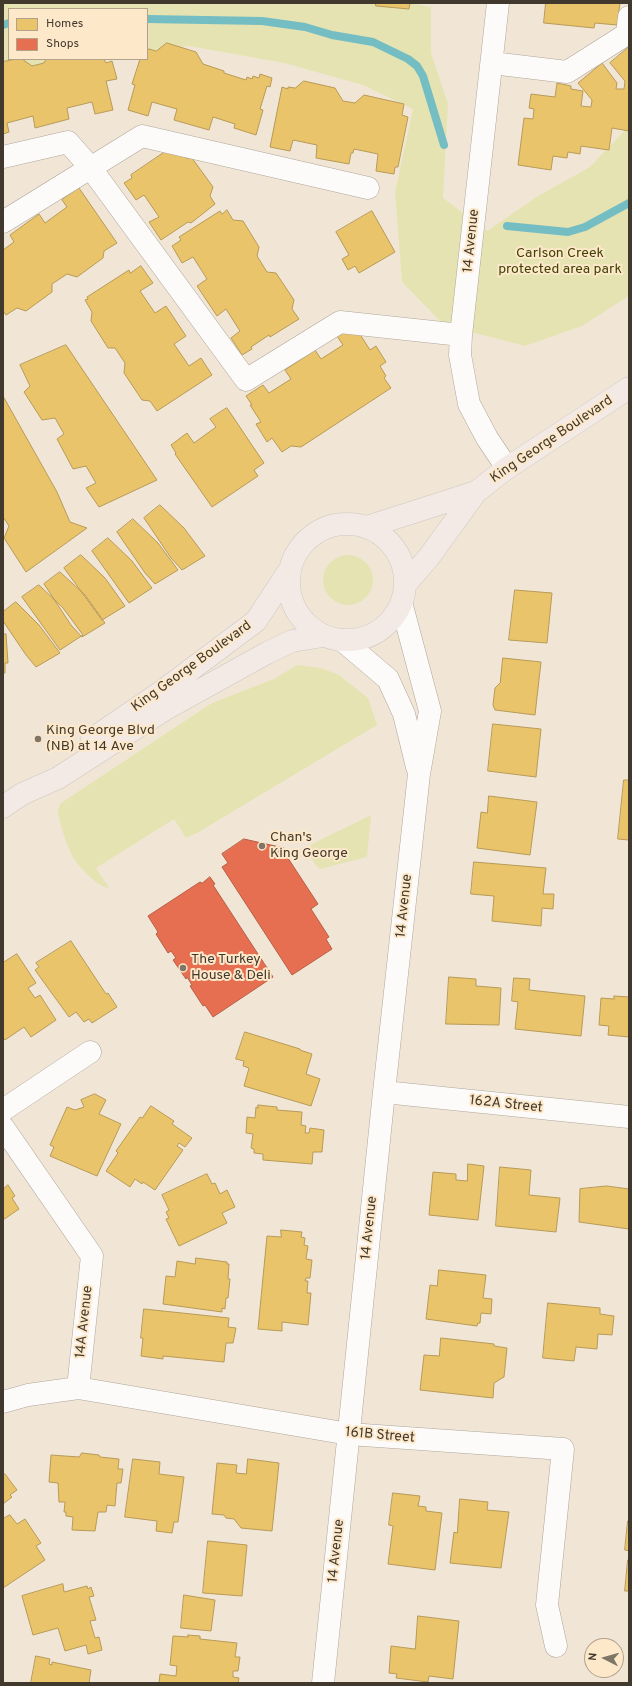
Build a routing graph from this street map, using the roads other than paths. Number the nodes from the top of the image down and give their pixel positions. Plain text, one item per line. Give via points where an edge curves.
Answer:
1 (498, 3) edge
2 (629, 17) edge
3 (492, 63) junction
4 (3, 157) edge
5 (90, 167) junction
6 (368, 188) dead end
7 (3, 222) edge
8 (461, 335) junction
9 (629, 388) edge
10 (507, 468) junction
11 (476, 492) junction
12 (367, 527) junction
13 (290, 569) junction
14 (404, 596) junction
15 (333, 638) junction
16 (418, 774) junction
17 (22, 794) junction
18 (3, 806) edge
19 (90, 1052) dead end
20 (384, 1092) junction
21 (3, 1110) edge
22 (629, 1117) edge
23 (3, 1127) edge
24 (78, 1388) junction
25 (3, 1402) edge
26 (349, 1434) junction
27 (556, 1646) dead end
28 (323, 1683) edge

1 - 3 street, 14 Avenue
2 - 3 street via 627,34 567,72
3 - 8 street, 14 Avenue
4 - 5 street via 68,142
5 - 6 street via 142,136
5 - 7 street
5 - 8 street via 246,380 340,322
8 - 10 street, 14 Avenue via 460,355 469,404
9 - 10 main road, King George Boulevard
10 - 11 main road, King George Boulevard
11 - 12 main road, King George Boulevard
11 - 14 main road, King George Boulevard
12 - 13 main road via 347,523 328,527 311,536 298,551
12 - 14 main road via 383,536 396,550 404,567
13 - 15 main road via 289,589 295,608 307,624
13 - 17 main road, King George Boulevard via 256,621 161,692 51,768
14 - 15 main road via 391,622 378,632 360,639
14 - 16 street, 14 Avenue via 430,712
15 - 16 street, 14 Avenue via 388,678 404,714
15 - 17 main road, King George Boulevard via 292,641 267,653 164,710 58,778
16 - 20 street, 14 Avenue
17 - 18 main road, King George Boulevard
19 - 21 street
20 - 22 street, 162A Street
20 - 26 street, 14 Avenue
23 - 24 street, 14A Avenue via 92,1256
24 - 25 street, 161B Street via 28,1395
24 - 26 street, 161B Street
26 - 27 street, 161B Street via 563,1449 547,1605
26 - 28 street, 14 Avenue

